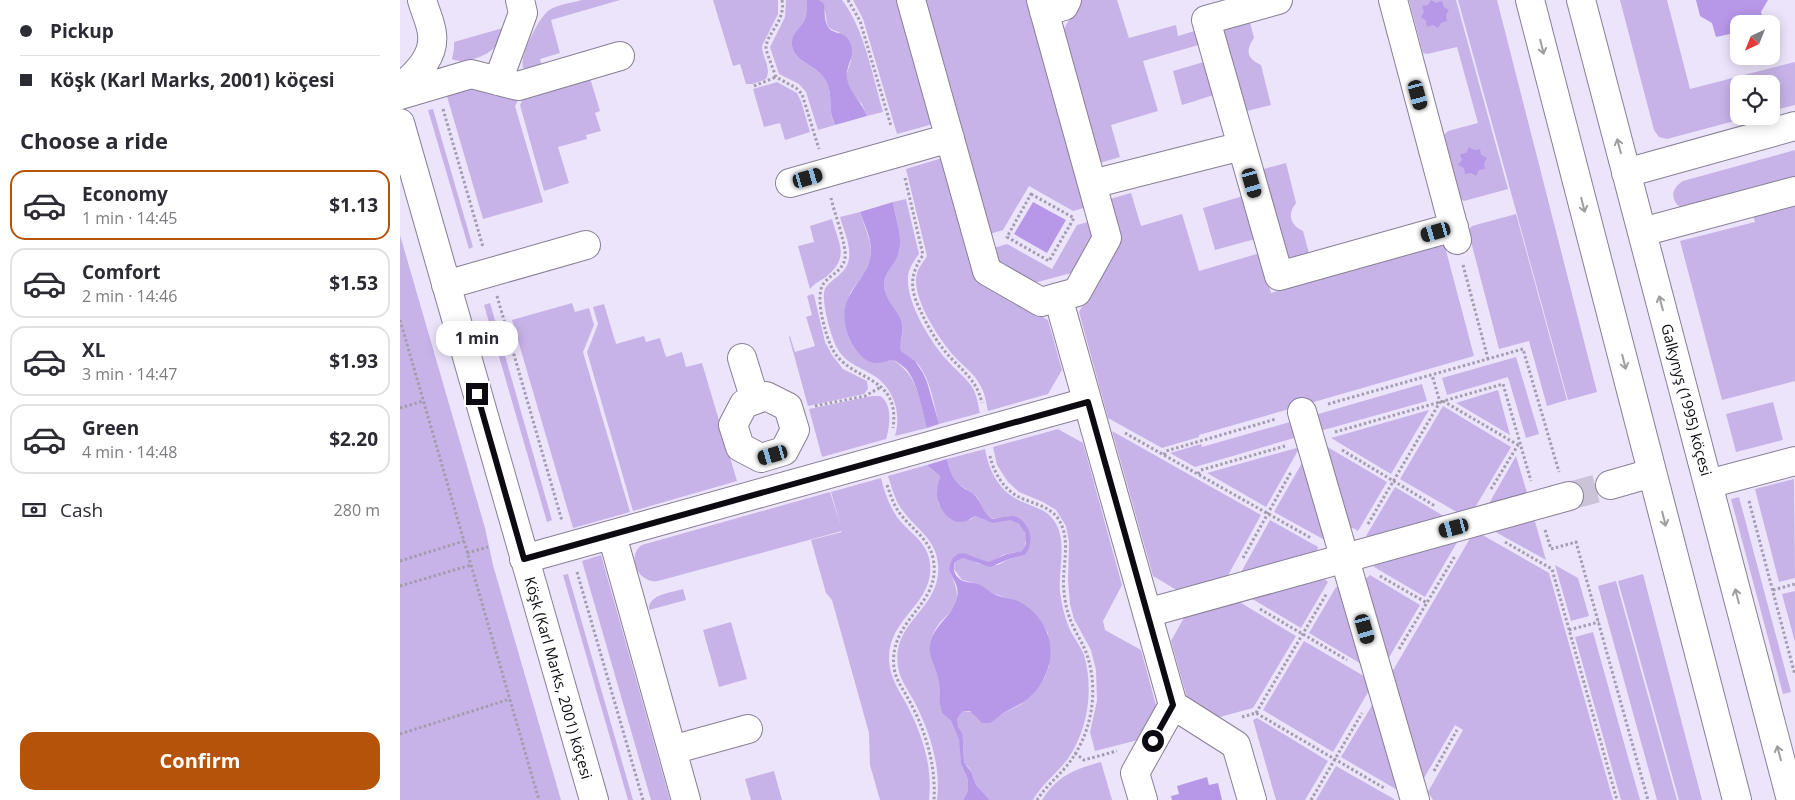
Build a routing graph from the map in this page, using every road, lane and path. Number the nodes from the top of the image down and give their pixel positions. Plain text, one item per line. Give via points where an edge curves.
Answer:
1 (422, 0) edge
2 (782, 0) edge
3 (848, 0) edge
4 (911, 0) edge
5 (1278, 0) edge
6 (1393, 0) edge
7 (1530, 0) edge
8 (1582, 0) edge
9 (525, 1) edge
10 (1051, 4) edge
11 (620, 56) dead end
12 (776, 77) junction
13 (498, 81) junction
14 (754, 86) dead end
15 (400, 89) edge
16 (400, 94) edge
17 (441, 103) dead end
18 (400, 123) edge
19 (1795, 126) edge
20 (950, 138) junction
21 (1242, 146) junction
22 (898, 152) junction
23 (1626, 173) junction
24 (825, 174) junction
25 (790, 183) dead end
26 (1092, 184) junction
27 (1795, 190) edge
28 (1031, 194) joint
29 (1642, 232) junction
30 (1455, 234) junction
31 (586, 244) dead end
32 (485, 252) dead end
33 (446, 285) junction
34 (495, 287) dead end
35 (1058, 297) junction
36 (400, 320) edge
37 (742, 358) dead end
38 (1488, 359) junction
39 (1432, 375) junction
40 (881, 387) junction
41 (755, 400) junction
42 (423, 401) junction
43 (1442, 401) junction
44 (1088, 402) junction
45 (983, 406) dead end
46 (400, 408) edge
47 (1302, 412) junction
48 (790, 413) junction
49 (1095, 429) junction
50 (892, 432) dead end
51 (1314, 438) junction
52 (1519, 444) junction
53 (989, 448) dead end
54 (773, 455) junction
55 (1164, 455) junction
56 (1795, 461) edge
57 (1652, 473) junction
58 (1198, 474) junction
59 (1739, 476) junction
60 (1393, 480) junction
61 (886, 482) dead end
62 (1708, 484) junction
63 (1610, 485) tunnel mouth
64 (783, 487) junction
65 (1567, 497) joint
66 (1538, 505) junction
67 (1268, 513) junction
68 (1472, 523) junction
69 (564, 528) dead end
70 (612, 535) junction
71 (464, 541) junction
72 (488, 547) dead end
73 (467, 553) junction
74 (1345, 558) junction
75 (524, 559) junction
76 (400, 561) edge
77 (471, 565) junction
78 (575, 566) dead end
79 (1795, 584) edge
80 (400, 586) edge
81 (1237, 588) junction
82 (1773, 590) junction
83 (1426, 603) junction
84 (1147, 613) junction
85 (1599, 622) junction
86 (1569, 630) junction
87 (1303, 634) junction
88 (1795, 675) edge
89 (1380, 681) junction
90 (510, 700) junction
91 (1173, 705) junction
92 (1256, 712) dead end
93 (748, 729) dead end
94 (1457, 730) dead end
95 (400, 734) edge
96 (672, 750) junction
97 (1434, 772) dead end
98 (539, 800) edge
99 (594, 800) edge
100 (643, 800) edge
101 (686, 800) edge
102 (934, 800) edge
103 (1037, 800) edge
104 (1143, 800) edge
105 (1252, 800) edge
106 (1311, 800) edge
107 (1415, 800) edge
108 (1617, 800) edge
109 (1648, 800) edge
110 (1737, 800) edge
111 (1791, 800) edge

1 - 15 street via 432,34 430,50 424,64
2 - 12 path via 782,15 766,46
3 - 22 path via 865,37
4 - 20 street
5 - 21 street via 1206,20
6 - 30 street
7 -> 57 street
23 -> 8 street, Galkynyş (1995) köçesi
9 - 13 street via 524,13
10 - 26 street
11 - 13 street via 518,86
12 - 14 path
12 - 24 path via 802,94
13 - 16 street via 471,74
17 - 32 path
18 - 33 street, Köşk (Karl Marks, 2001) köçesi
19 - 23 street
20 - 22 street
20 - 35 street via 987,271 1041,302
21 - 26 street
21 - 30 street via 1278,276
22 - 24 street
22 - 45 path via 923,255 912,276 915,298 938,341 977,386
23 - 29 street, Galkynyş (1995) köçesi
24 - 25 street
24 - 40 path via 846,254 842,267 824,283 819,296 829,341 846,366
26 - 35 street via 1106,238 1077,292
27 - 29 street
28 - 28 path via 1074,218 1049,260 1007,237
62 -> 29 street, Galkynyş (1995) köçesi
30 - 38 path
31 - 33 street
33 - 75 street, Köşk (Karl Marks, 2001) köçesi
34 - 69 path
35 - 44 street
36 - 42 path
37 - 41 street
38 - 39 path
38 - 65 path via 1523,349
39 - 43 path
39 - 47 path
40 - 48 path via 865,396
40 - 50 path via 892,408
41 - 48 street via 766,396 788,407
41 - 54 street via 744,404 733,425 740,447 761,458
42 - 46 path
42 - 71 path
43 - 51 path
43 - 52 path
43 - 52 path via 1503,384
43 - 60 path
44 - 49 street
44 - 64 street
47 - 51 street
47 - 55 path via 1166,451
48 - 54 street via 795,430 784,451
49 - 55 path via 1110,425
49 - 84 street
51 - 58 path via 1201,470
51 - 60 path
51 - 67 path
51 - 74 street
52 - 66 path
52 - 68 path
53 - 103 path via 996,472 1010,490 1053,513 1060,522 1065,543 1064,590 1068,613 1087,652 1091,671 1092,709 1082,740 1069,763
54 - 64 street
55 - 58 path
56 - 59 street
57 - 63 street
57 -> 110 street
58 - 67 path
59 - 62 street
59 - 82 path via 1747,493
60 - 68 path via 1453,516
60 - 74 path
61 - 102 path via 895,507 927,543 933,557 932,588 900,633 894,660 897,678 915,711 930,754 935,782
111 -> 62 street, Galkynyş (1995) köçesi
64 - 70 street
65 - 66 street
66 - 68 street
66 - 85 path via 1551,549 1576,542
67 - 74 path
67 - 81 path via 1232,577
68 - 74 street
68 - 83 path
68 - 86 path via 1552,569
70 - 75 street
70 - 96 street
71 - 73 path
71 - 76 path
72 - 73 path
73 - 77 path
74 - 81 street
74 - 83 path
74 - 87 path
74 - 89 street
75 - 99 street, Köşk (Karl Marks, 2001) köçesi
77 - 80 path
77 - 90 path
78 - 100 path
79 - 82 path
81 - 84 street
81 - 87 path via 1243,599
82 - 88 path
83 - 89 path
84 - 91 street
85 - 86 path
85 - 109 path
86 - 108 path
87 - 89 path
87 - 92 path
89 - 106 path
89 - 107 street
90 - 95 path
90 - 98 path
91 - 104 street via 1135,773
91 - 105 street via 1236,745
93 - 96 street
94 - 97 path
96 - 101 street

